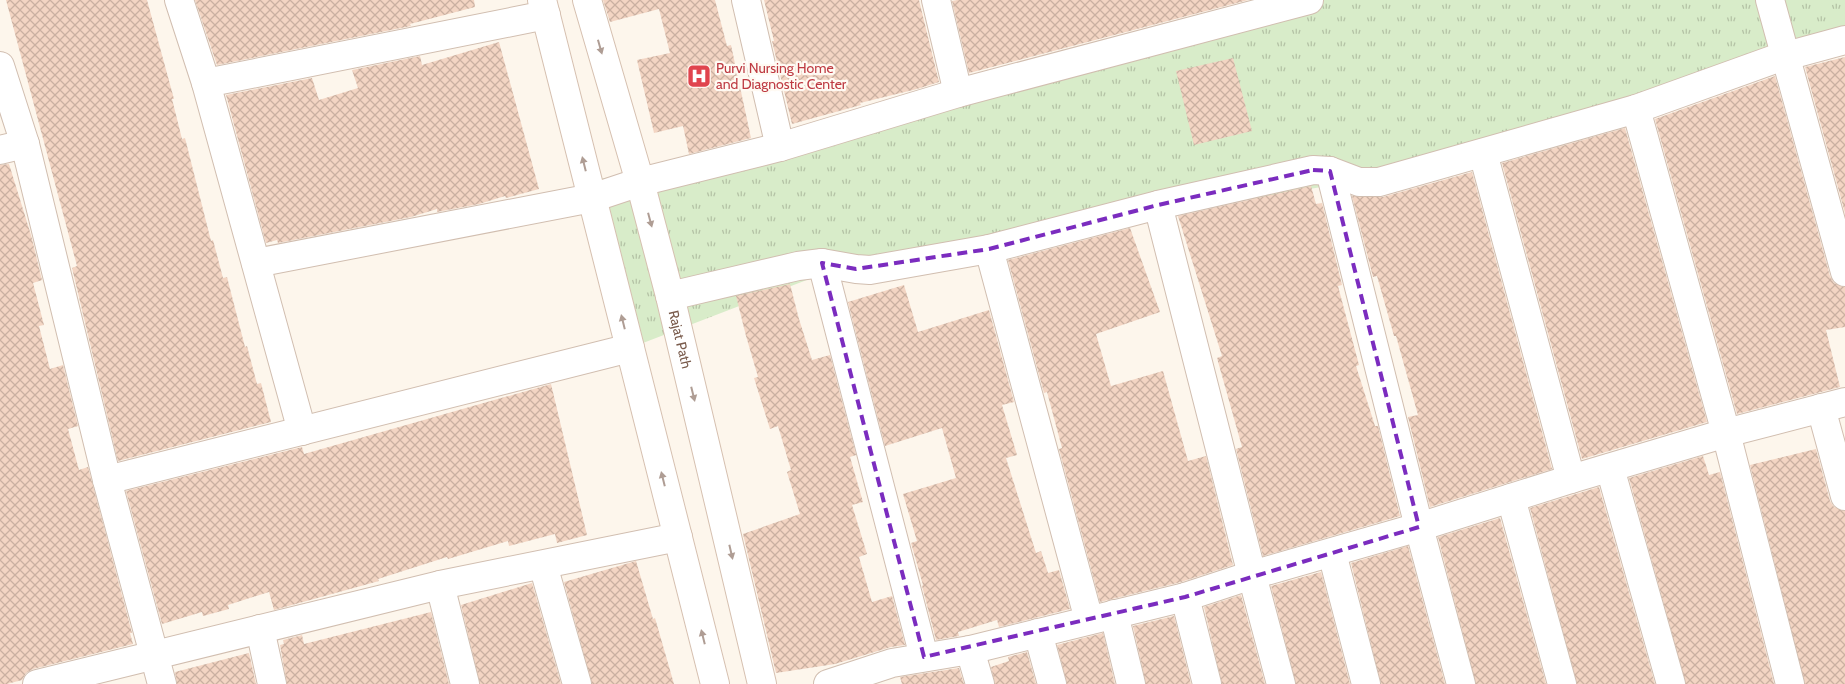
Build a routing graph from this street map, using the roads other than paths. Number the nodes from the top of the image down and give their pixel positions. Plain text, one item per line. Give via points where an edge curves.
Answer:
1 (179, 0) edge
2 (586, 0) edge
3 (746, 0) edge
4 (936, 0) edge
5 (1309, 0) edge
6 (1770, 0) edge
7 (1252, 7) edge
8 (544, 8) edge
9 (1845, 40) edge
10 (1786, 56) junction
11 (0, 66) edge
12 (206, 83) junction
13 (958, 93) junction
14 (1636, 110) junction
15 (12, 147) edge
16 (780, 147) junction
17 (1483, 153) junction
18 (1330, 171) junction
19 (640, 182) junction
20 (592, 198) junction
21 (1158, 205) junction
22 (989, 250) junction
23 (256, 263) junction
24 (822, 263) junction
25 (1845, 272) edge
26 (670, 296) junction
27 (630, 348) junction
28 (1833, 405) edge
29 (302, 431) junction
30 (1726, 433) junction
31 (1610, 468) junction
32 (1571, 479) junction
33 (107, 480) junction
34 (1845, 496) edge
35 (1511, 498) junction
36 (1419, 528) junction
37 (678, 537) junction
38 (1332, 553) junction
39 (543, 565) junction
40 (1252, 575) junction
41 (440, 585) junction
42 (1184, 597) junction
43 (1102, 617) junction
44 (260, 630) junction
45 (1038, 633) junction
46 (970, 650) junction
47 (155, 656) junction
48 (924, 657) junction
49 (895, 674) edge
50 (96, 677) edge
51 (36, 684) edge
52 (162, 684) edge
53 (272, 684) edge
54 (464, 684) edge
55 (576, 684) edge
56 (715, 684) edge
57 (762, 684) edge
58 (828, 684) edge
59 (980, 684) edge
60 (1052, 684) edge
61 (1131, 684) edge
62 (1207, 684) edge
63 (1281, 684) edge
64 (1366, 684) edge
65 (1461, 684) edge
66 (1562, 684) edge
67 (1671, 684) edge
68 (1790, 684) edge

1 - 12 street
2 -> 19 street, Rajat Path
3 - 16 street
4 - 13 street
5 - 7 street
6 - 10 street
7 - 13 street
8 - 12 street
20 -> 8 street
9 - 10 street
10 - 14 street
10 - 25 street
11 - 15 street
12 - 23 street
13 - 16 street
14 - 17 street
14 - 30 street
15 - 33 street
16 - 19 street
17 - 18 street via 1379,182 1359,182
17 - 32 street
18 - 21 street via 1313,170
18 - 36 street
19 - 20 street
19 -> 26 street, Rajat Path
20 - 23 street
27 -> 20 street
21 - 22 street
21 - 40 street
22 - 24 street via 870,270
22 - 43 street
23 - 29 street
24 - 26 street
24 - 48 street
26 -> 57 street, Rajat Path
27 - 29 street
37 -> 27 street
28 - 30 street
28 - 34 street
29 - 33 street
30 - 31 street
30 - 68 street
31 - 32 street
31 - 67 street
32 - 35 street
33 - 47 street
35 - 36 street
35 - 66 street
36 - 38 street
36 - 65 street
37 - 39 street
56 -> 37 street
38 - 40 street
38 - 64 street
39 - 41 street
39 - 55 street
40 - 42 street
40 - 63 street
41 - 44 street
41 - 54 street
42 - 43 street
42 - 62 street
43 - 45 street
43 - 61 street
44 - 47 street
44 - 53 street
45 - 46 street
45 - 60 street
46 - 48 street
46 - 59 street
47 - 50 street
47 - 52 street
48 - 49 street
49 - 58 street
50 - 51 street

